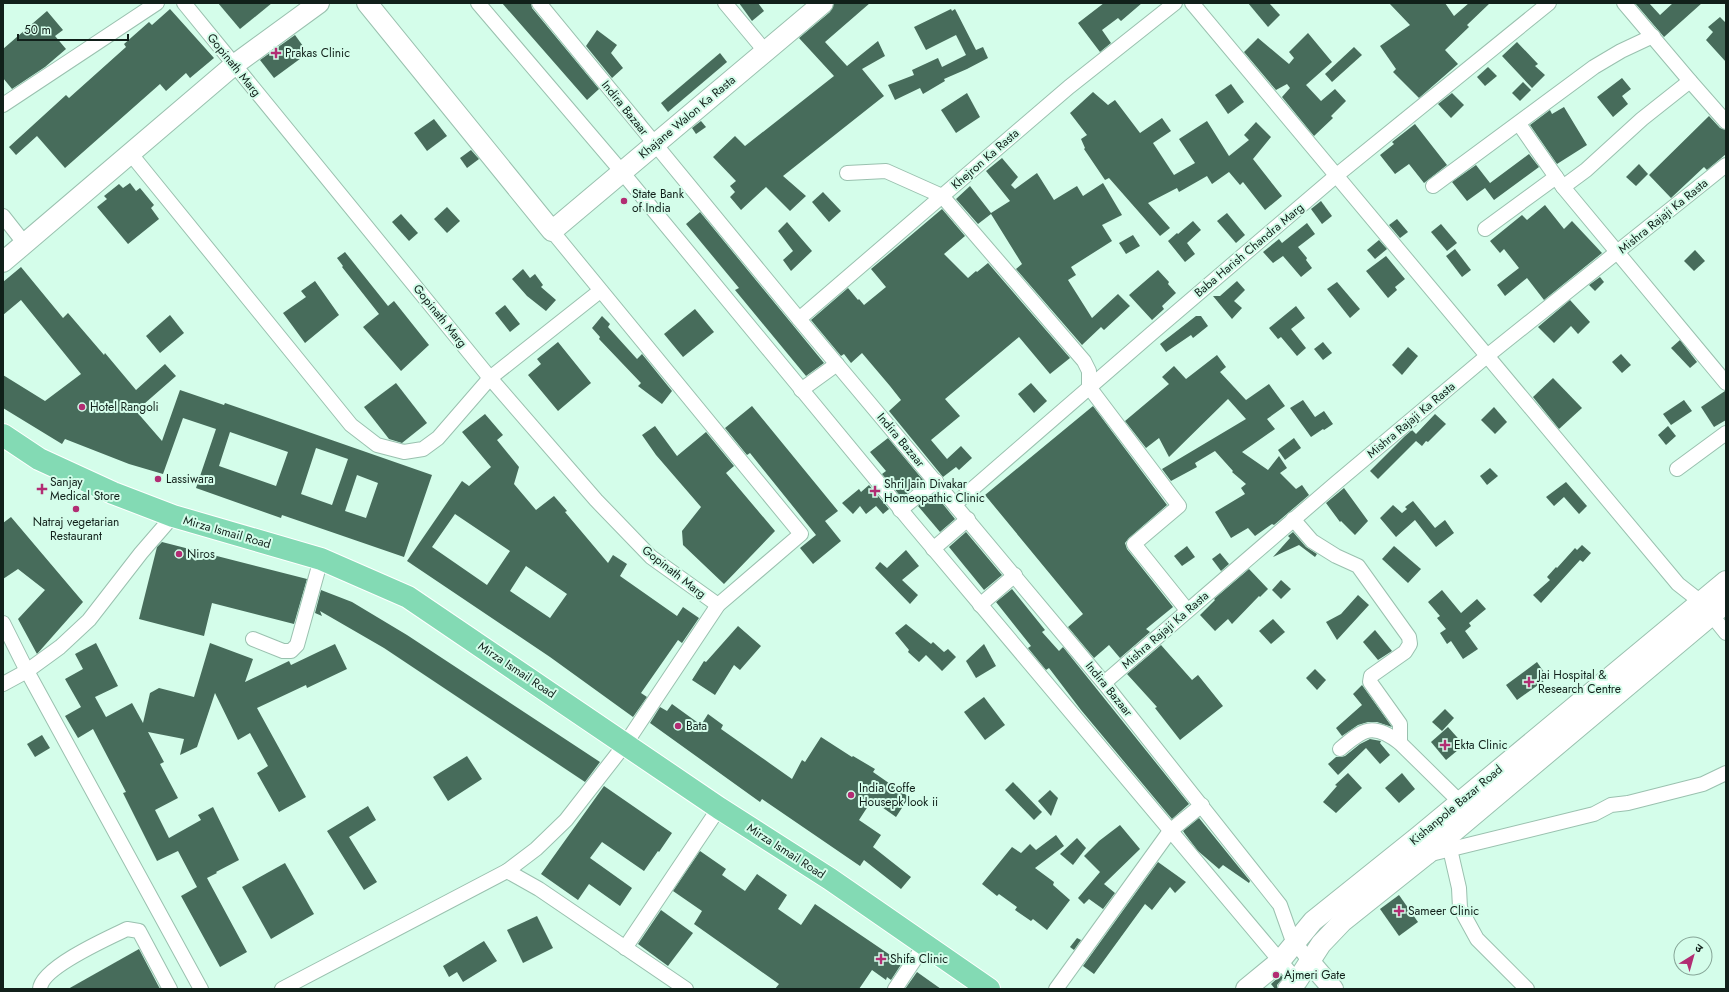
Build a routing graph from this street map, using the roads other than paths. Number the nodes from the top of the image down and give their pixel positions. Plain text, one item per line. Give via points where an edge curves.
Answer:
1 (157, 3) edge
2 (184, 3) edge
3 (319, 3) edge
4 (367, 3) edge
5 (539, 3) edge
6 (725, 3) edge
7 (822, 3) edge
8 (1175, 3) edge
9 (1192, 3) edge
10 (1549, 3) edge
11 (1624, 3) edge
12 (481, 4) edge
13 (1653, 36) junction
14 (765, 52) junction
15 (234, 65) junction
16 (1690, 82) junction
17 (3, 105) edge
18 (1726, 122) edge
19 (1519, 124) junction
20 (655, 145) junction
21 (130, 153) junction
22 (1726, 165) edge
23 (622, 172) junction
24 (847, 173) dead end
25 (1337, 175) junction
26 (1560, 182) junction
27 (1433, 186) dead end
28 (942, 196) junction
29 (3, 216) edge
30 (1485, 229) dead end
31 (552, 231) junction
32 (25, 244) junction
33 (1617, 253) junction
34 (3, 262) edge
35 (600, 290) junction
36 (799, 318) junction
37 (1487, 356) junction
38 (837, 364) junction
39 (490, 378) junction
40 (1726, 383) edge
41 (1089, 387) junction
42 (801, 390) junction
43 (1726, 433) edge
44 (3, 434) edge
45 (1677, 469) dead end
46 (936, 481) junction
47 (955, 504) junction
48 (900, 510) junction
49 (173, 516) junction
50 (968, 518) junction
51 (1293, 519) junction
52 (933, 549) junction
53 (321, 559) junction
54 (1015, 575) junction
55 (1726, 581) edge
56 (980, 605) junction
57 (718, 606) junction
58 (1713, 606) edge
59 (1187, 610) junction
60 (3, 623) edge
61 (1726, 633) edge
62 (253, 638) dead end
63 (27, 671) junction
64 (1104, 683) junction
65 (3, 684) edge
66 (1400, 742) junction
67 (626, 743) junction
68 (1340, 750) dead end
69 (1726, 773) edge
70 (1460, 802) junction
71 (1202, 805) junction
72 (719, 808) junction
73 (1170, 831) junction
74 (1450, 849) junction
75 (1426, 855) junction
76 (507, 871) junction
77 (1295, 942) junction
78 (925, 944) junction
79 (625, 948) junction
80 (1280, 961) junction
81 (1309, 961) junction
82 (1292, 985) edge
83 (40, 989) edge
84 (170, 989) edge
85 (201, 989) edge
86 (282, 989) edge
87 (686, 989) edge
88 (895, 989) edge
89 (989, 989) edge
90 (1056, 989) edge
91 (1246, 989) edge
92 (1333, 989) edge
93 (1527, 989) edge

1 - 17 street
2 - 15 street, Gopinath Marg
3 - 15 street
4 - 31 street
5 - 20 street, Indira Bazaar
6 - 14 street
7 - 14 street, Khajane Walon Ka Rasta
8 - 28 street, Khejron Ka Rasta via 1069,87
9 - 25 street
10 - 25 street, Baba Harish Chandra Marg
11 - 13 street
12 - 23 street
13 - 16 street
13 - 19 street via 1594,67
14 - 20 street, Khajane Walon Ka Rasta
15 - 21 street
15 - 39 street, Gopinath Marg
16 - 18 street
16 - 26 street via 1642,119 1586,170
19 - 26 street
19 - 27 street
20 - 23 street, Khajane Walon Ka Rasta
20 - 36 street, Indira Bazaar
21 - 32 street
21 - 39 street via 352,424 377,445 404,452 423,449 438,438
22 - 33 street, Mishra Rajaji Ka Rasta
23 - 31 street, Khajane Walon Ka Rasta
23 - 42 street
24 - 28 street via 886,171
25 - 37 street
25 - 41 street, Baba Harish Chandra Marg
26 - 30 street
26 - 33 street
28 - 36 street, Khejron Ka Rasta
28 - 41 street via 1084,361 1089,371
29 - 32 street
31 - 35 street
32 - 34 street
33 - 37 street, Mishra Rajaji Ka Rasta
33 - 40 street
35 - 39 street
35 - 57 street via 801,534
36 - 38 street, Indira Bazaar
37 - 51 street, Mishra Rajaji Ka Rasta
37 - 58 street via 1678,584
38 - 42 street
38 - 46 street, Indira Bazaar
39 - 57 street, Gopinath Marg via 596,500 651,557
41 - 47 street, Baba Harish Chandra Marg
41 - 59 street via 1179,506 1134,544
42 - 48 street
43 - 45 street
44 - 49 highway, Mirza Ismail Road via 39,458 112,493
46 - 47 street, Indira Bazaar
46 - 48 street
47 - 50 street, Indira Bazaar
48 - 52 street
49 - 53 highway, Mirza Ismail Road
49 - 63 street via 88,620 60,647
50 - 52 street
50 - 54 street, Indira Bazaar
51 - 59 street, Mishra Rajaji Ka Rasta
51 - 66 street via 1312,541 1358,566 1409,637 1410,644 1406,652 1369,679 1400,724
52 - 56 street
53 - 62 street via 297,645 291,651 283,651
53 - 67 highway, Mirza Ismail Road via 408,597
54 - 56 street
54 - 64 street, Indira Bazaar
55 - 58 street, Kishanpole Bazar Road
56 - 73 street
57 - 67 street
58 - 61 street
58 - 70 street, Kishanpole Bazar Road
58 - 75 street
59 - 64 street, Mishra Rajaji Ka Rasta
60 - 63 street
63 - 65 street
63 - 85 street
64 - 71 street, Indira Bazaar
66 - 68 street via 1380,731 1369,730 1358,734
66 - 70 street
67 - 72 highway, Mirza Ismail Road
67 - 76 street via 566,820 536,849
69 - 74 street via 1703,784 1611,805 1594,814
70 - 77 street, Kishanpole Bazar Road via 1314,921
71 - 73 street
71 - 77 street, Indira Bazaar via 1280,906
72 - 78 highway, Mirza Ismail Road
72 - 79 street
73 - 80 street
73 - 90 street
74 - 75 street
74 - 93 street via 1459,888 1460,908 1477,939
75 - 81 street via 1342,922
76 - 79 street via 539,889
76 - 86 street
77 - 80 street, Kishanpole Bazar Road
77 - 81 street, Indira Bazaar
78 - 88 street
78 - 89 highway, Mirza Ismail Road
79 - 87 street
80 - 82 street
80 - 91 street, Kishanpole Bazar Road
81 - 82 street
81 - 92 street
83 - 84 street via 49,973 60,964 127,929 139,931

